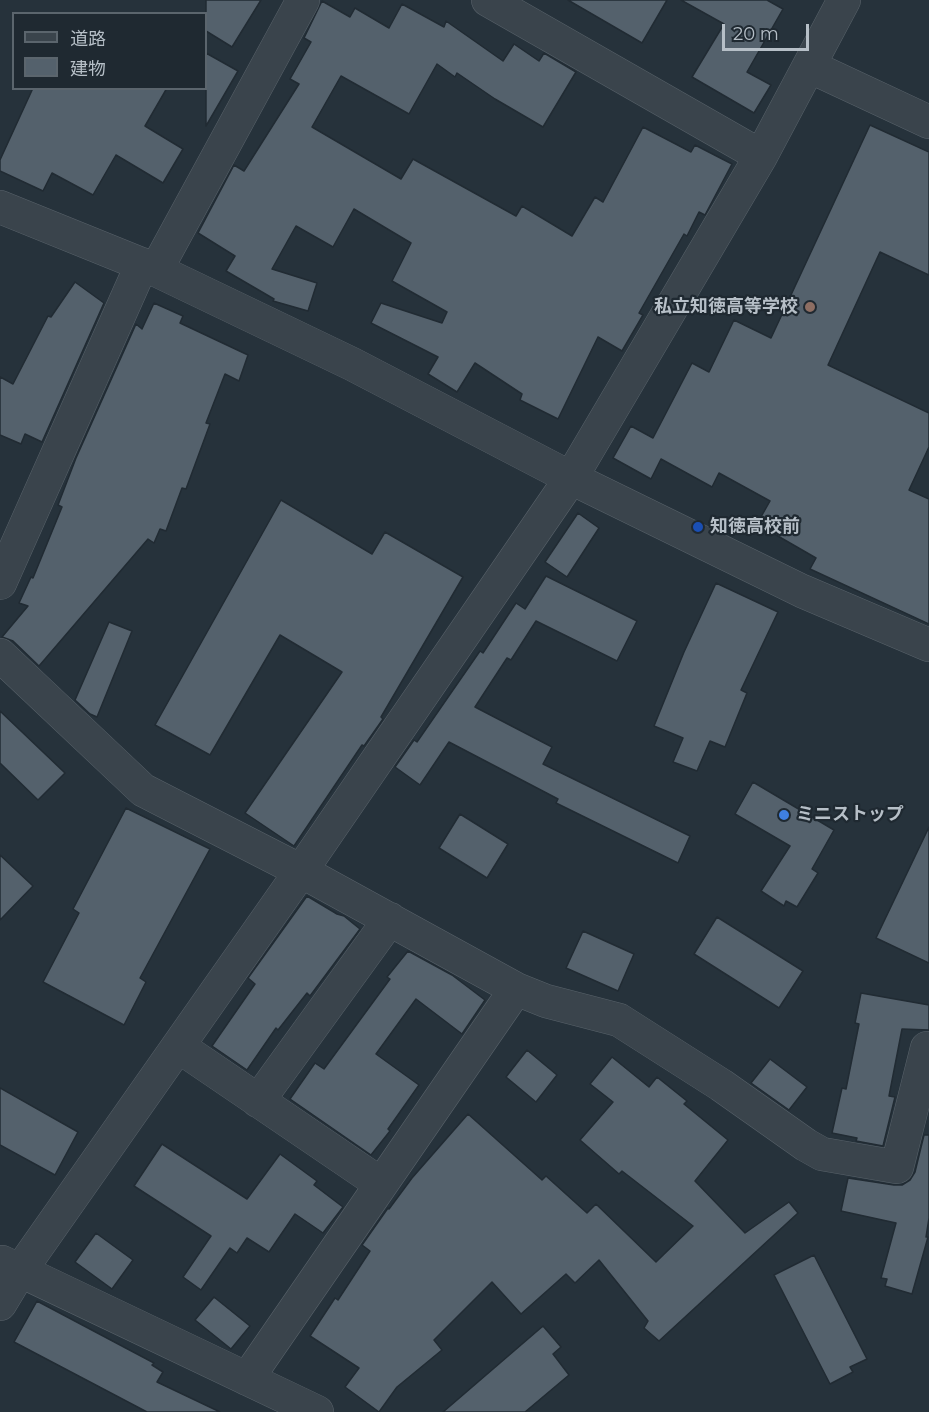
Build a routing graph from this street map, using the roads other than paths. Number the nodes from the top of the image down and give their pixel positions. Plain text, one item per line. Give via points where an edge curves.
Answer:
1 (303, 0) edge
2 (489, 0) edge
3 (844, 0) edge
4 (809, 66) junction
5 (929, 122) edge
6 (761, 156) junction
7 (0, 207) edge
8 (149, 267) junction
9 (571, 478) junction
10 (0, 583) edge
11 (929, 645) edge
12 (0, 655) edge
13 (301, 871) junction
14 (390, 919) junction
15 (516, 989) junction
16 (178, 1046) junction
17 (927, 1048) dead end
18 (258, 1101) junction
19 (381, 1184) junction
20 (10, 1266) edge
21 (0, 1304) edge
22 (247, 1379) junction
23 (317, 1412) edge

1 - 8 street
2 - 6 street
3 - 4 street
4 - 5 street
4 - 6 street
6 - 9 street
7 - 8 street
8 - 9 street via 352,364
8 - 10 street
9 - 11 street via 802,591
9 - 13 street
12 - 13 street via 143,790
13 - 14 street
13 - 16 street
14 - 15 street
14 - 18 street
15 - 17 street via 619,1020 822,1154 897,1167
15 - 19 street
16 - 18 street
16 - 20 street
18 - 19 street
19 - 22 street
20 - 21 street
20 - 22 street
22 - 23 street

